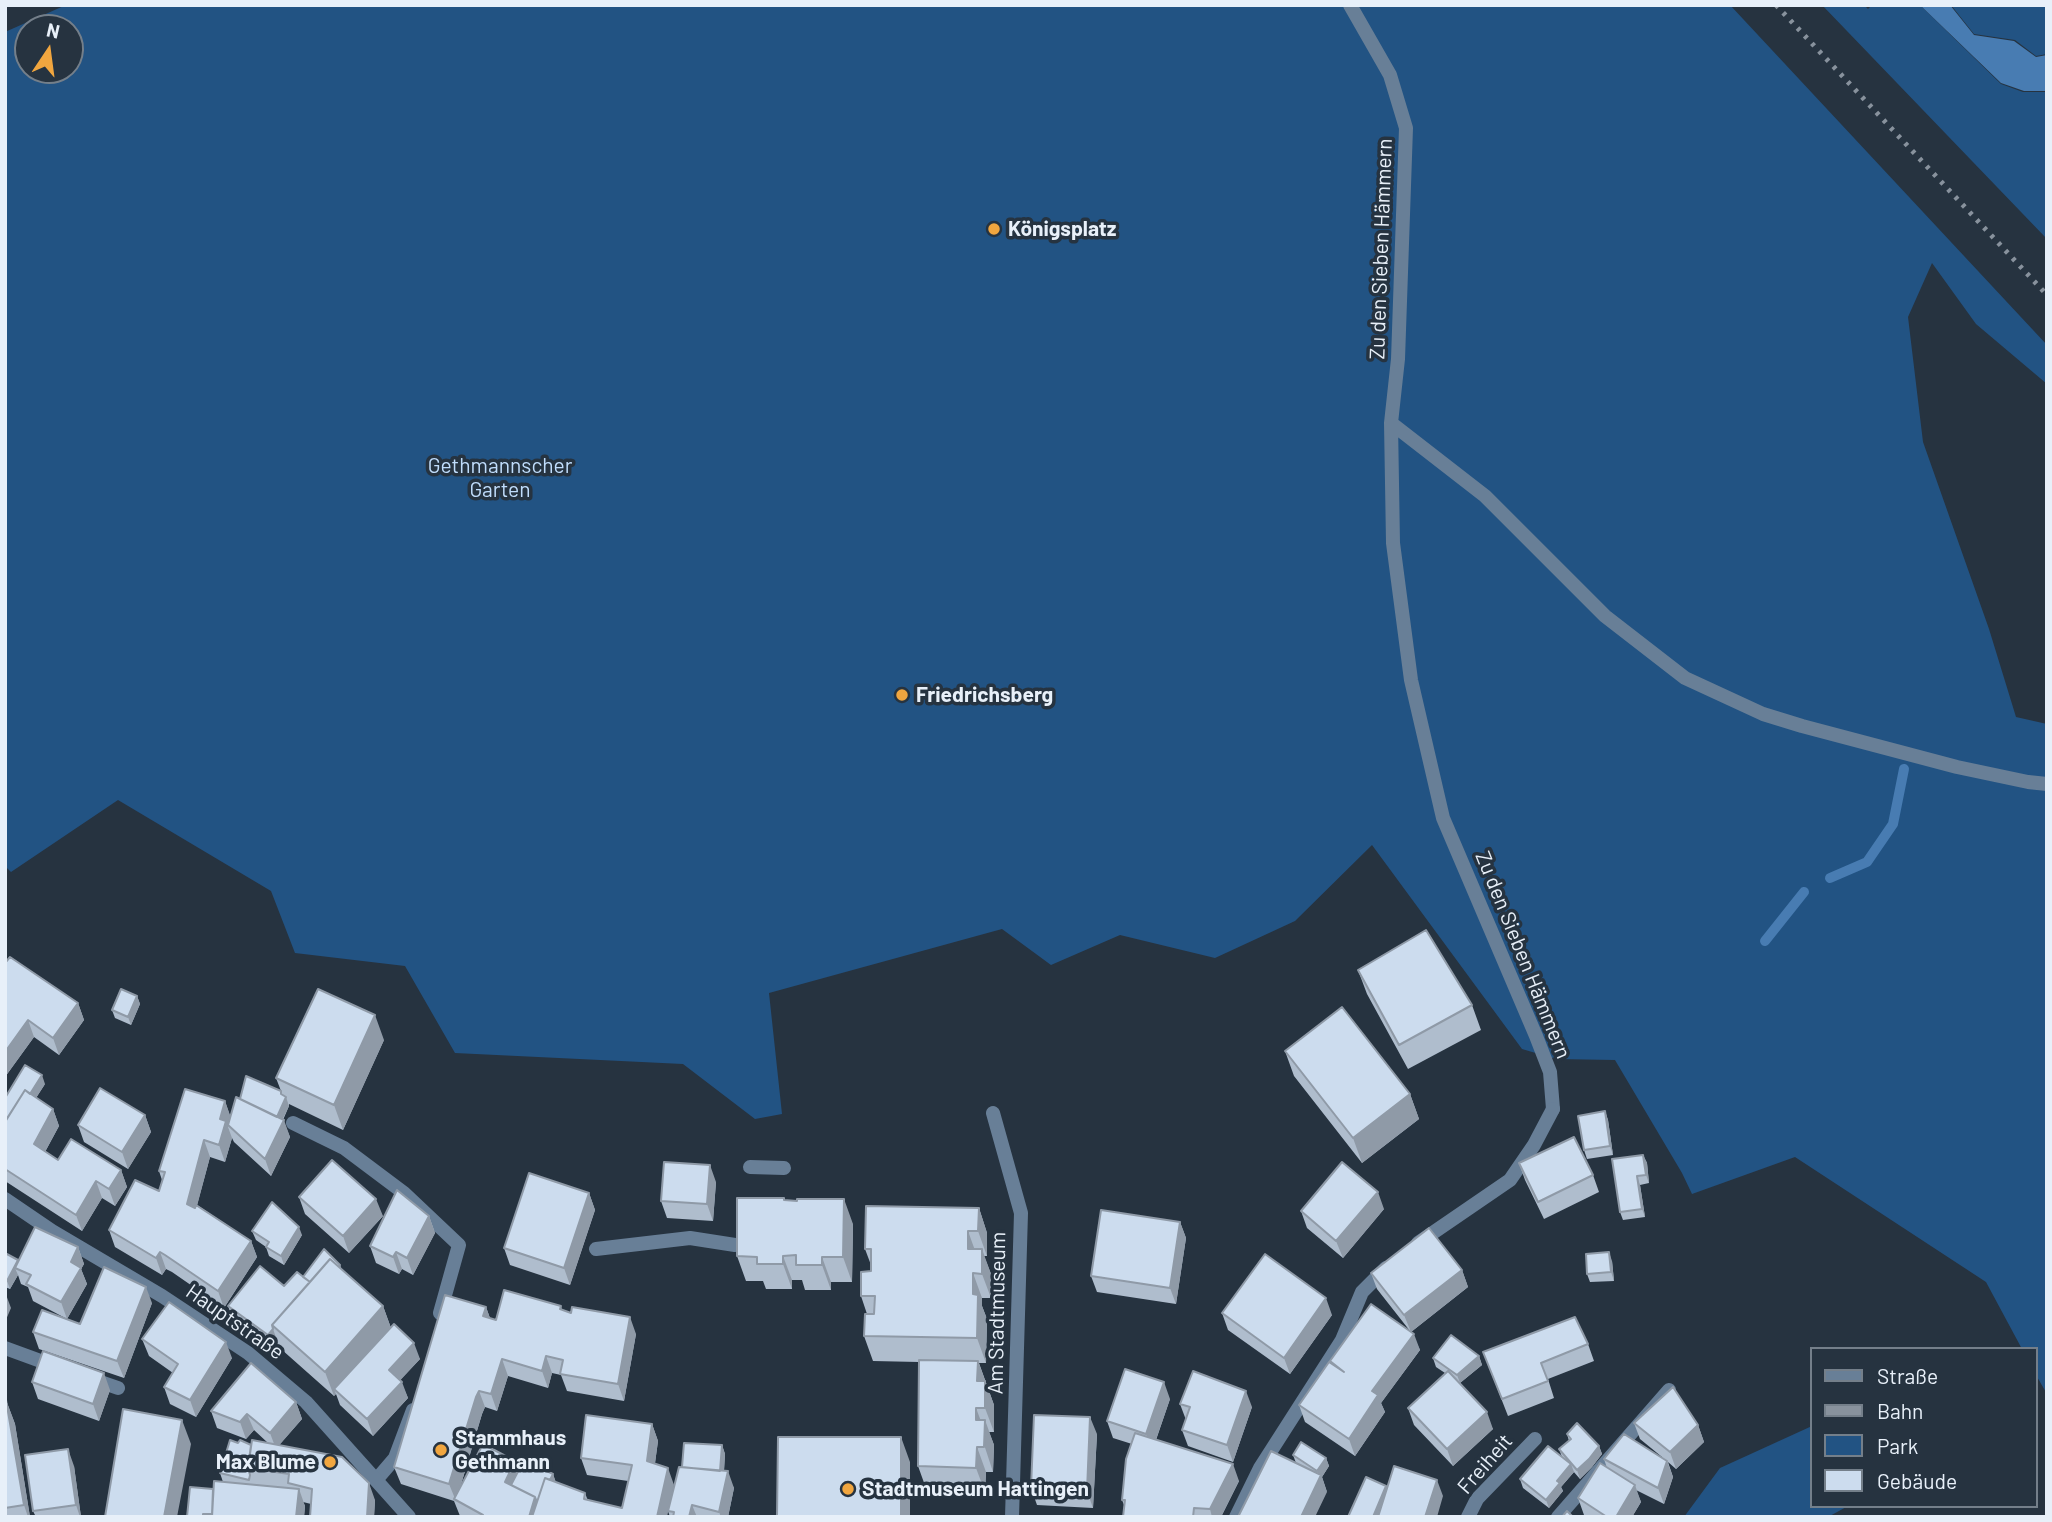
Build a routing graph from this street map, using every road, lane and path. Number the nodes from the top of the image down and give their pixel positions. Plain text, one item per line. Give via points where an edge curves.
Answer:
1 (1350, 5) edge
2 (1391, 424) junction
3 (2047, 784) edge
4 (993, 1113) dead end
5 (293, 1123) dead end
6 (750, 1167) dead end
7 (784, 1168) dead end
8 (5, 1199) edge
9 (735, 1245) edge
10 (596, 1249) dead end
11 (435, 1331) edge
12 (5, 1348) edge
13 (118, 1388) dead end
14 (1669, 1390) edge
15 (416, 1397) edge
16 (1535, 1439) dead end
17 (377, 1479) junction
18 (409, 1517) edge
19 (1012, 1517) edge
20 (1236, 1517) edge
21 (1468, 1517) edge
22 (1558, 1517) edge

1 - 2 street, Zu den Sieben Hämmern via 1390,75 1406,128 1398,359
2 - 3 street via 1485,496 1605,617 1685,678 1763,714 1802,726 1957,767
2 - 20 street, Zu den Sieben Hämmern via 1393,543 1411,680 1443,818 1550,1072 1553,1109 1510,1180 1401,1254 1362,1292 1342,1340 1260,1468
4 - 19 street, Am Stadtmuseum via 1021,1213
5 - 11 street via 344,1148 404,1193 459,1245
6 - 7 street
8 - 17 street, Hauptstraße via 248,1353 306,1402
9 - 10 street via 690,1238
12 - 13 street
14 - 22 street
15 - 17 street via 395,1458
16 - 21 street, Freiheit via 1477,1499
17 - 18 street, Hauptstraße

